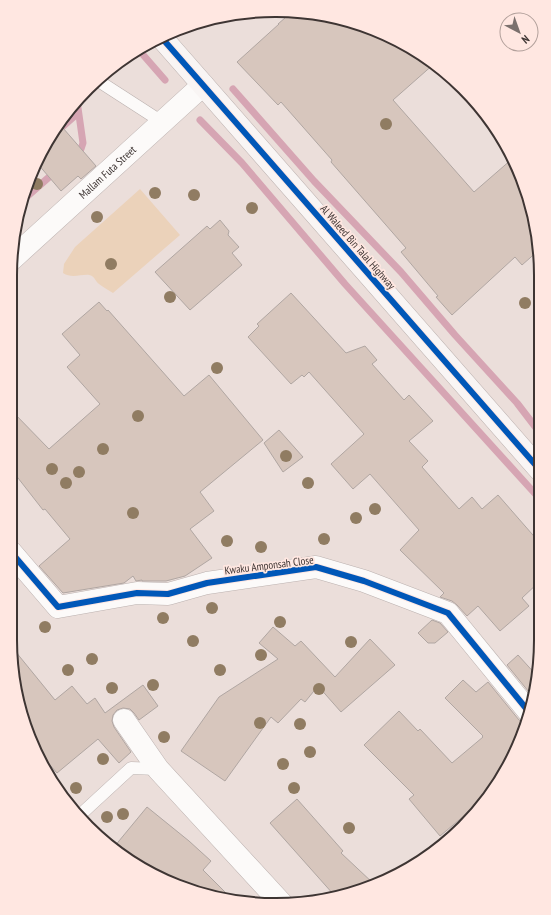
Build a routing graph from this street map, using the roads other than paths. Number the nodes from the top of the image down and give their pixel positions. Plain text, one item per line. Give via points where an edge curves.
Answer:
1 (165, 42) edge
2 (102, 84) edge
3 (203, 85) junction
4 (162, 122) junction
5 (18, 254) edge
6 (534, 463) edge
7 (17, 559) edge
8 (525, 708) edge
9 (124, 720) dead end
10 (158, 769) junction
11 (84, 813) edge
12 (276, 898) edge

1 - 3 street, Al Waleed Bin Talal Highway
2 - 4 lane
3 - 4 street, Mallam Futa Street
3 - 6 street, Al Waleed Bin Talal Highway
4 - 5 street, Mallam Futa Street
7 - 8 street, Kwaku Amponsah Close via 58,607 137,593 168,594 207,583 316,567 364,581 448,613
9 - 10 street
10 - 11 lane via 131,768
10 - 12 street

